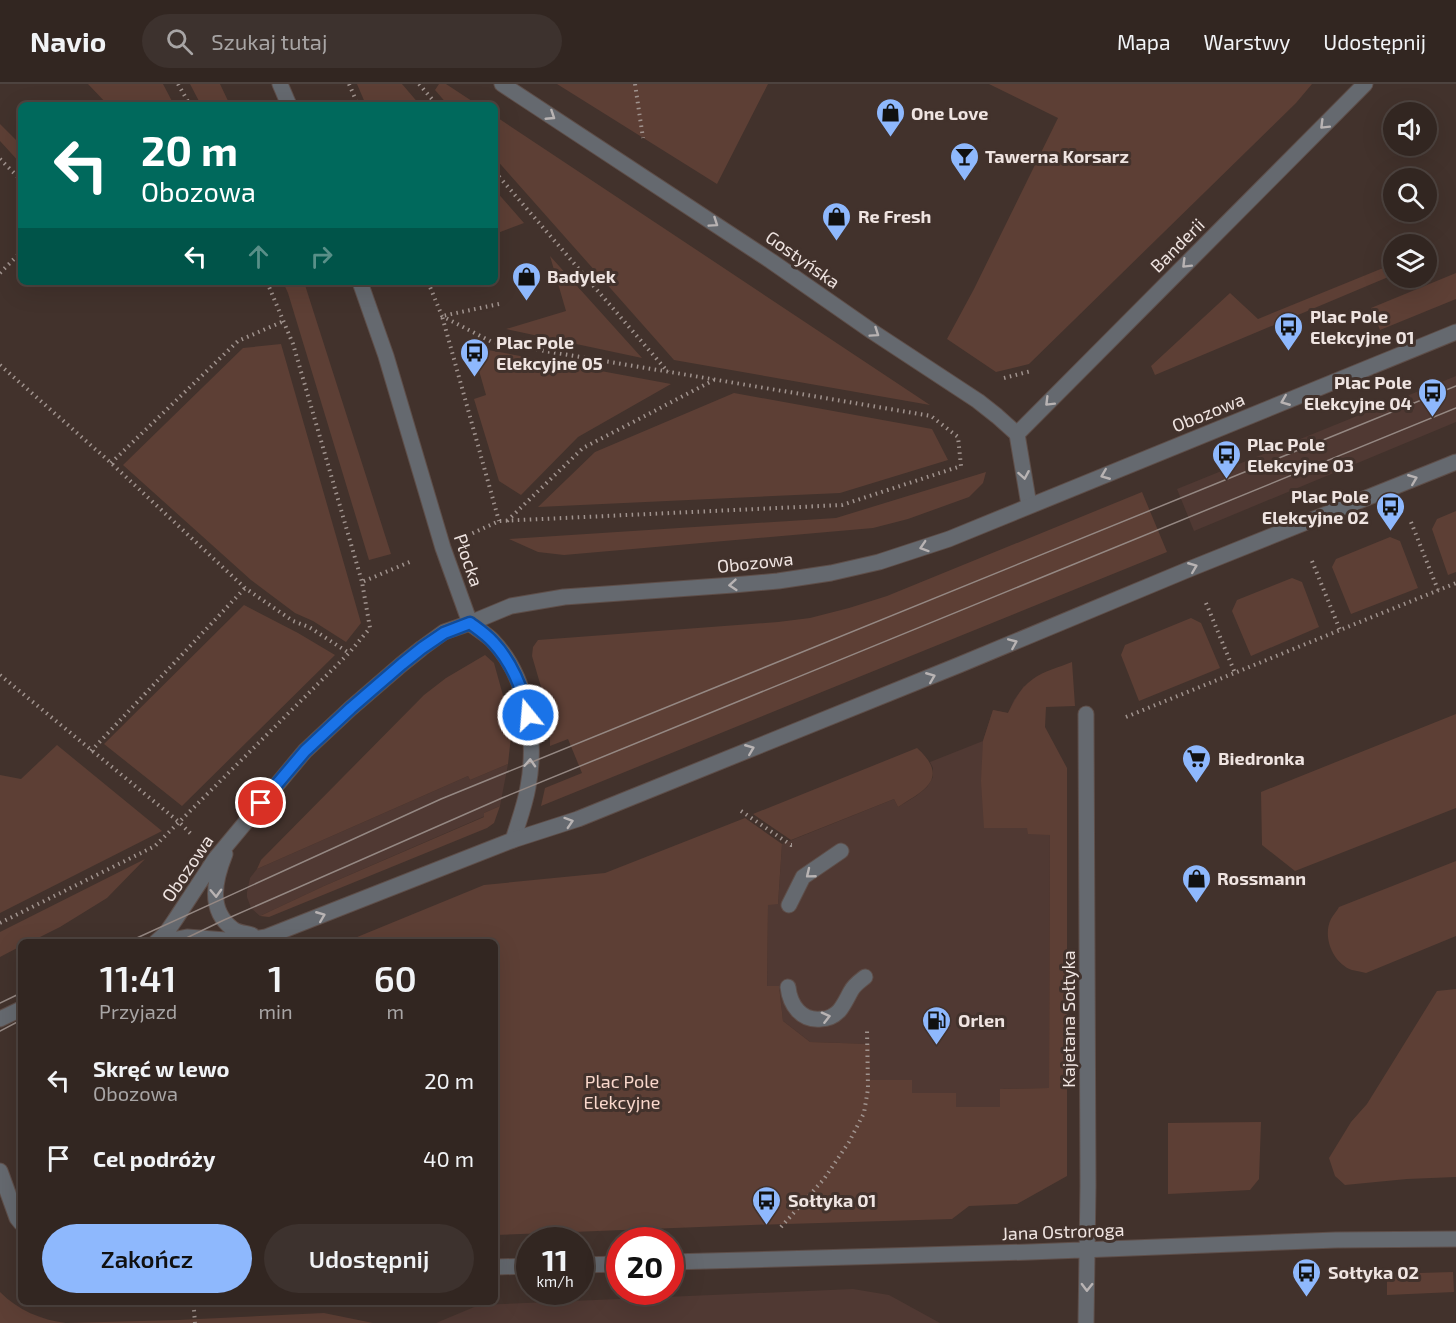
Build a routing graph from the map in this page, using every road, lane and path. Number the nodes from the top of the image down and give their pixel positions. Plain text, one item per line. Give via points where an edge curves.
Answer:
1 (178, 84) edge
2 (280, 84) edge
3 (349, 84) edge
4 (419, 84) edge
5 (502, 84) edge
6 (635, 84) edge
7 (1365, 84) edge
8 (188, 102) edge
9 (288, 102) edge
10 (357, 102) edge
11 (434, 102) edge
12 (643, 142) dead end
13 (0, 159) edge
14 (498, 175) edge
15 (18, 177) edge
16 (18, 255) edge
17 (0, 273) edge
18 (268, 285) edge
19 (361, 285) edge
20 (429, 285) edge
21 (499, 304) dead end
22 (442, 316) junction
23 (284, 321) junction
24 (1456, 332) edge
25 (0, 365) edge
26 (668, 372) junction
27 (714, 380) junction
28 (1017, 434) junction
29 (1456, 462) edge
30 (111, 463) junction
31 (960, 466) dead end
32 (1029, 505) junction
33 (500, 521) dead end
34 (507, 521) dead end
35 (1411, 522) dead end
36 (1312, 561) dead end
37 (362, 582) dead end
38 (1456, 583) edge
39 (245, 588) junction
40 (1438, 590) junction
41 (1206, 603) dead end
42 (470, 623) junction
43 (1340, 630) junction
44 (349, 653) dead end
45 (1235, 673) junction
46 (0, 675) edge
47 (1086, 714) dead end
48 (1126, 717) dead end
49 (91, 751) junction
50 (741, 811) dead end
51 (179, 822) dead end
52 (232, 837) junction
53 (513, 840) junction
54 (841, 851) joint
55 (789, 905) dead end
56 (266, 937) junction
57 (159, 939) edge
58 (177, 939) edge
59 (212, 939) edge
60 (252, 939) edge
61 (865, 977) joint
62 (788, 987) dead end
63 (18, 1010) edge
64 (0, 1019) edge
65 (0, 1171) edge
66 (18, 1220) edge
67 (778, 1230) dead end
68 (1456, 1239) edge
69 (1087, 1250) junction
70 (684, 1262) edge
71 (516, 1266) edge
72 (498, 1267) edge
73 (194, 1310) dead end
74 (195, 1323) edge
75 (1086, 1323) edge

1 - 8 path
2 - 9 street
3 - 10 path
4 - 11 path
5 -> 28 street, Gostyńska via 762,254 978,401
6 - 12 path
7 -> 28 street, Banderii
13 - 15 path
14 - 26 path
16 - 17 path
18 - 23 path
19 - 42 street, Płocka
20 - 22 path
21 - 22 path
22 - 26 path via 492,342
22 - 33 path
23 - 30 path via 238,340
23 - 37 path
24 -> 32 street, Obozowa
25 - 30 path
26 - 27 path
27 - 31 path via 931,416 958,437
27 - 34 path via 583,448
28 -> 32 street
53 -> 29 street via 578,819
30 - 39 path
32 -> 42 street, Obozowa via 939,542 831,573 778,581 564,597 511,606
35 - 40 path
36 - 43 path
38 - 40 path
39 - 44 path
39 - 49 path
40 - 43 path
41 - 45 path
42 - 52 street, Obozowa via 444,633 422,648 351,708 305,751
53 -> 42 street via 531,763 525,701 506,659 492,640
43 - 45 path
45 - 48 path
46 - 49 path
47 - 69 street, Kajetana Sołtyka
49 - 51 path
50 - 54 path via 791,845
52 -> 56 street via 214,893 219,910 234,930
52 - 57 street, Obozowa
56 -> 53 street
54 -> 55 street via 803,878
56 - 60 street
58 - 59 street
62 -> 61 street via 794,1008 803,1016 825,1019 837,1014 852,988
61 - 67 path via 868,1089 864,1113 824,1179
63 - 64 street
65 - 66 street
68 - 69 street, Jana Ostroroga via 1314,1240
69 - 70 street, Jana Ostroroga
69 -> 75 street, Kajetana Sołtyka
71 - 72 street
73 - 74 path

